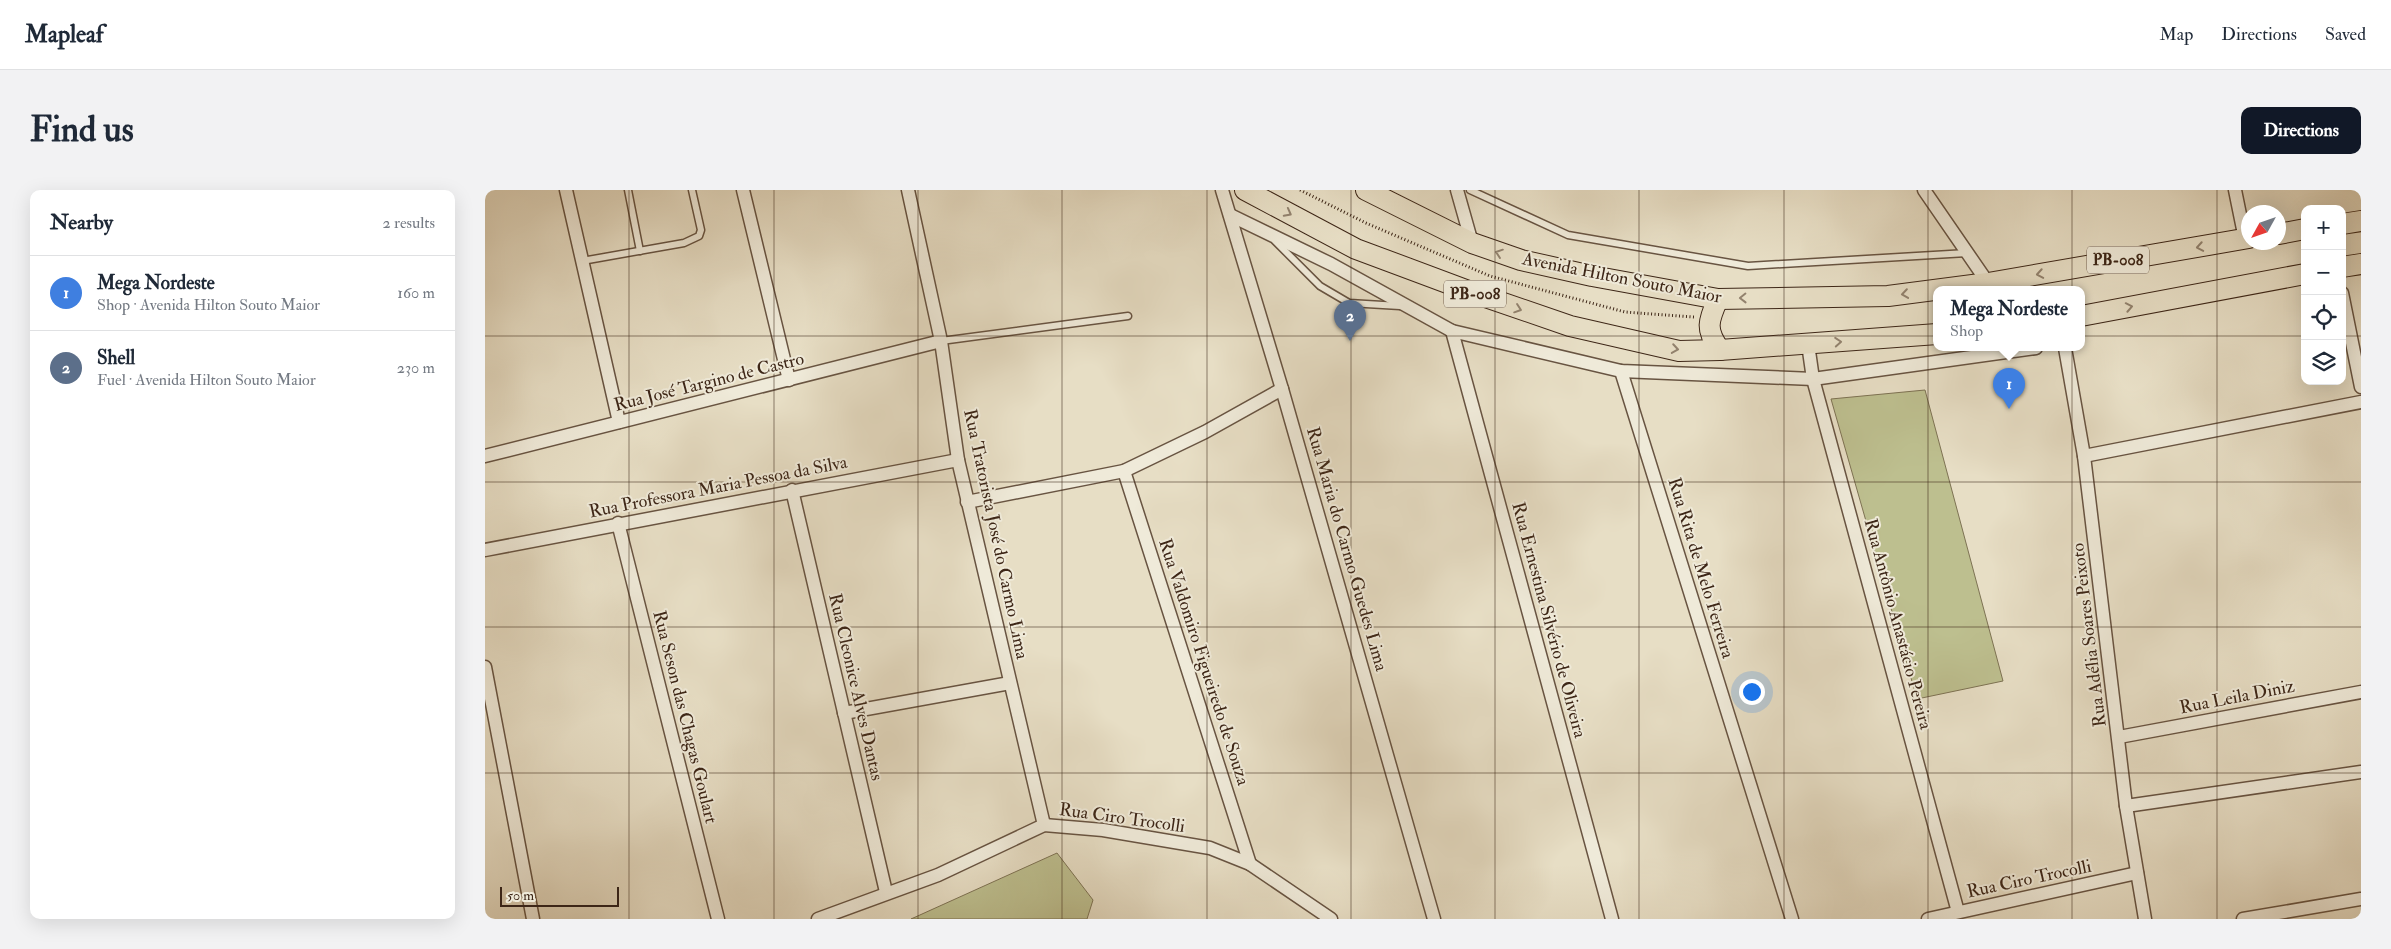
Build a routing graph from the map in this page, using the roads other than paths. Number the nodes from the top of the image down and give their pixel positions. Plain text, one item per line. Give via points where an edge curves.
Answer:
1 (566, 190) edge
2 (628, 190) edge
3 (692, 190) edge
4 (743, 190) edge
5 (908, 190) edge
6 (1222, 190) edge
7 (1245, 190) edge
8 (1366, 190) edge
9 (1457, 190) edge
10 (1471, 190) edge
11 (1924, 190) edge
12 (2235, 190) edge
13 (2241, 214) edge
14 (1231, 215) junction
15 (2361, 221) edge
16 (2346, 223) edge
17 (2301, 230) edge
18 (1267, 233) junction
19 (2286, 233) edge
20 (2241, 240) edge
21 (1472, 243) junction
22 (640, 251) junction
23 (1968, 253) junction
24 (582, 262) junction
25 (2361, 264) edge
26 (2346, 266) edge
27 (2301, 275) edge
28 (1988, 283) junction
29 (1965, 286) edge
30 (1933, 290) edge
31 (2342, 295) edge
32 (1718, 299) junction
33 (1408, 307) junction
34 (2085, 315) edge
35 (1129, 316) dead end
36 (1452, 331) junction
37 (1933, 334) edge
38 (941, 341) junction
39 (1808, 344) junction
40 (1720, 350) junction
41 (2014, 351) edge
42 (2066, 351) edge
43 (1621, 371) junction
44 (1813, 379) junction
45 (789, 380) junction
46 (2361, 387) edge
47 (1283, 389) junction
48 (2361, 402) edge
49 (619, 422) junction
50 (485, 456) edge
51 (2084, 456) junction
52 (958, 460) junction
53 (1124, 471) junction
54 (792, 490) junction
55 (967, 502) junction
56 (618, 524) junction
57 (485, 550) edge
58 (485, 667) edge
59 (1010, 683) junction
60 (2361, 692) edge
61 (844, 713) junction
62 (2119, 737) junction
63 (2361, 772) edge
64 (2126, 806) junction
65 (1044, 825) junction
66 (1250, 864) junction
67 (2137, 872) junction
68 (886, 892) junction
69 (2361, 899) edge
70 (1958, 912) junction
71 (533, 919) edge
72 (718, 919) edge
73 (818, 919) edge
74 (1331, 919) edge
75 (1434, 919) edge
76 (1612, 919) edge
77 (1792, 919) edge
78 (1928, 919) edge
79 (2145, 919) edge
80 (2243, 919) edge

1 - 24 street
2 - 22 lane
3 - 22 lane via 701,230 699,236 684,243
4 - 45 street
5 - 38 street, Rua Tratorista José do Carmo Lima
6 - 14 street, Rua Maria do Carmo Guedes Lima
7 -> 40 main road, PB-008 via 1356,249 1570,326 1679,351
8 - 21 main road, Avenida Hilton Souto Maior / PB-008
9 - 21 street
10 - 23 lane via 1568,235 1748,266
11 - 23 street
12 - 13 street
14 - 18 street
14 - 47 street, Rua Maria do Carmo Guedes Lima
15 - 16 main road
17 - 19 main road
18 - 33 street
18 - 33 lane via 1320,286 1349,302
20 -> 28 main road, Avenida Hilton Souto Maior / PB-008
32 -> 21 main road, Avenida Hilton Souto Maior / PB-008 via 1521,260
22 - 24 lane
23 - 28 street
24 - 49 street
25 - 26 main road
34 -> 27 main road
28 -> 29 main road, Avenida Hilton Souto Maior / PB-008
30 -> 32 main road, Avenida Hilton Souto Maior / PB-008 via 1888,296
31 - 46 street
32 - 40 main road via 1709,332
33 - 36 street
35 - 38 lane
36 - 43 street
36 - 76 street, Rua Ernestina Silvério de Oliveira
39 -> 37 main road, PB-008
38 - 45 street, Rua José Targino de Castro
38 - 52 street, Rua Tratorista José do Carmo Lima
39 - 40 main road, PB-008
39 - 44 street, Rua Antônio Anastácio Pereira
41 - 44 street
42 - 51 street, Rua Adélia Soares Peixoto
43 - 44 street
43 - 77 street, Rua Rita de Melo Ferreira
44 - 70 street, Rua Antônio Anastácio Pereira
45 - 49 street, Rua José Targino de Castro
47 - 53 street
47 - 75 street, Rua Maria do Carmo Guedes Lima
48 - 51 street
49 - 50 street, Rua José Targino de Castro
51 - 62 street, Rua Adélia Soares Peixoto
52 - 54 street, Rua Professora Maria Pessoa da Silva
52 - 55 street, Rua Tratorista José do Carmo Lima
53 - 55 street
53 - 66 street, Rua Valdomiro Figueiredo de Souza
54 - 56 street, Rua Professora Maria Pessoa da Silva
54 - 61 street, Rua Cleonice Alves Dantas
55 - 59 street, Rua Tratorista José do Carmo Lima
56 - 57 street, Rua Professora Maria Pessoa da Silva
56 - 72 street, Rua Seson das Chagas Goulart
58 - 71 street
59 - 61 street
59 - 65 street, Rua Tratorista José do Carmo Lima
60 - 62 street, Rua Leila Diniz
61 - 68 street, Rua Cleonice Alves Dantas
62 - 64 street, Rua Adélia Soares Peixoto
63 - 64 street
64 - 67 street, Rua Adélia Soares Peixoto
65 - 66 street, Rua Ciro Trocolli via 1155,837 1210,848
65 - 68 street, Rua Ciro Trocolli via 938,875
66 - 74 street, Rua Ciro Trocolli
67 - 70 street, Rua Ciro Trocolli
67 - 79 street, Rua Adélia Soares Peixoto
68 - 73 street, Rua Ciro Trocolli
69 - 80 street
70 - 78 street, Rua Ciro Trocolli

